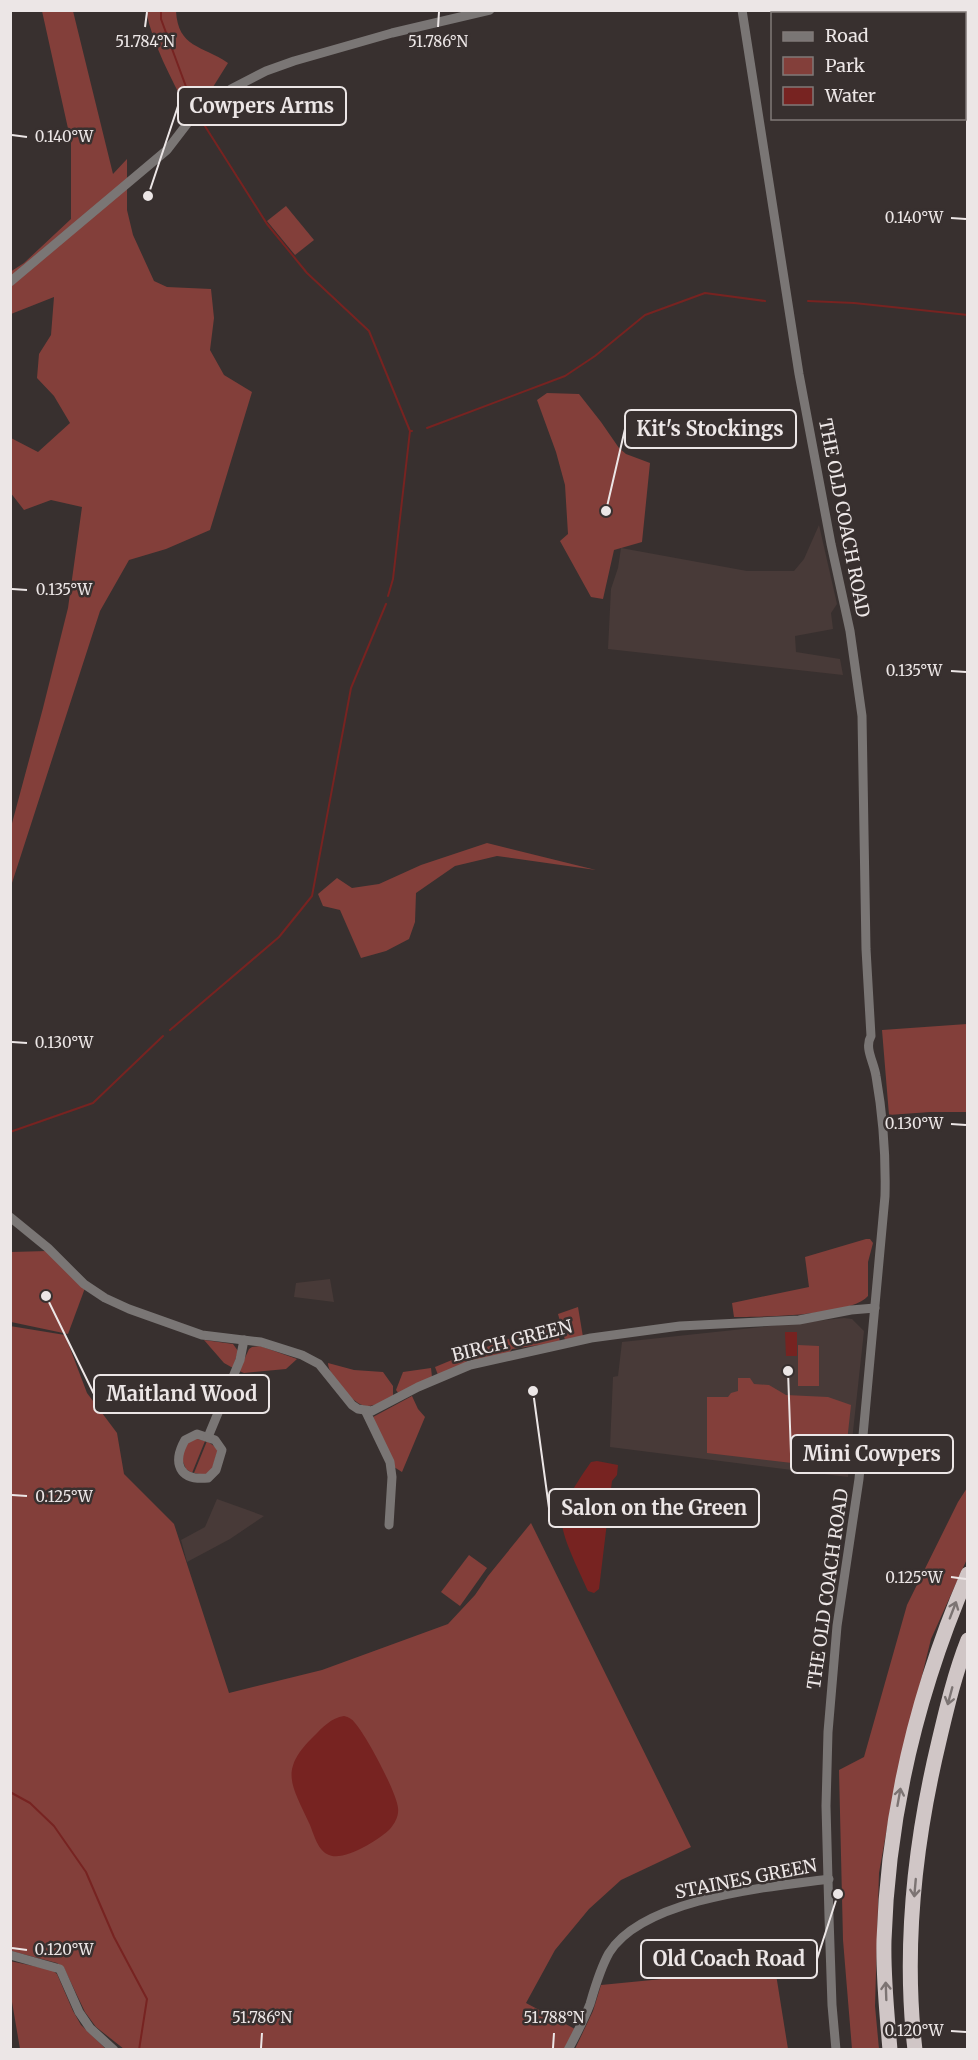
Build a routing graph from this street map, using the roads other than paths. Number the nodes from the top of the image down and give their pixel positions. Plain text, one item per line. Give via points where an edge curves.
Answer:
1 (490, 10) edge
2 (742, 10) edge
3 (10, 282) edge
4 (10, 1217) edge
5 (874, 1308) junction
6 (244, 1340) junction
7 (366, 1412) junction
8 (208, 1437) junction
9 (389, 1525) dead end
10 (968, 1574) edge
11 (968, 1640) edge
12 (829, 1879) junction
13 (10, 1955) edge
14 (114, 2049) edge
15 (568, 2049) edge
16 (836, 2049) edge
17 (890, 2049) edge
18 (915, 2049) edge

1 - 3 street via 392,33 266,71 231,89 190,120 167,150
2 - 5 street, THE OLD COACH ROAD via 799,374 850,630 862,716 866,949 871,1036 886,1156
4 - 6 street via 105,1298 188,1330
5 - 7 street, BIRCH GREEN via 799,1320 680,1326 591,1338 470,1365
5 - 12 street, THE OLD COACH ROAD via 859,1479 830,1690 826,1770
6 - 7 street via 288,1350 319,1364 352,1405
6 - 8 street via 240,1360
7 - 9 street via 390,1462
8 - 8 street via 218,1442 221,1456 215,1473 200,1479 182,1470 178,1456 188,1437
17 -> 10 highway via 884,1941 899,1796 923,1697
11 -> 18 highway via 949,1697 919,1837 911,1946
12 - 15 street, STAINES GREEN via 694,1903 630,1931 608,1956 583,2022
12 - 16 street, THE OLD COACH ROAD
13 - 14 street via 60,1969 79,2012 90,2028

